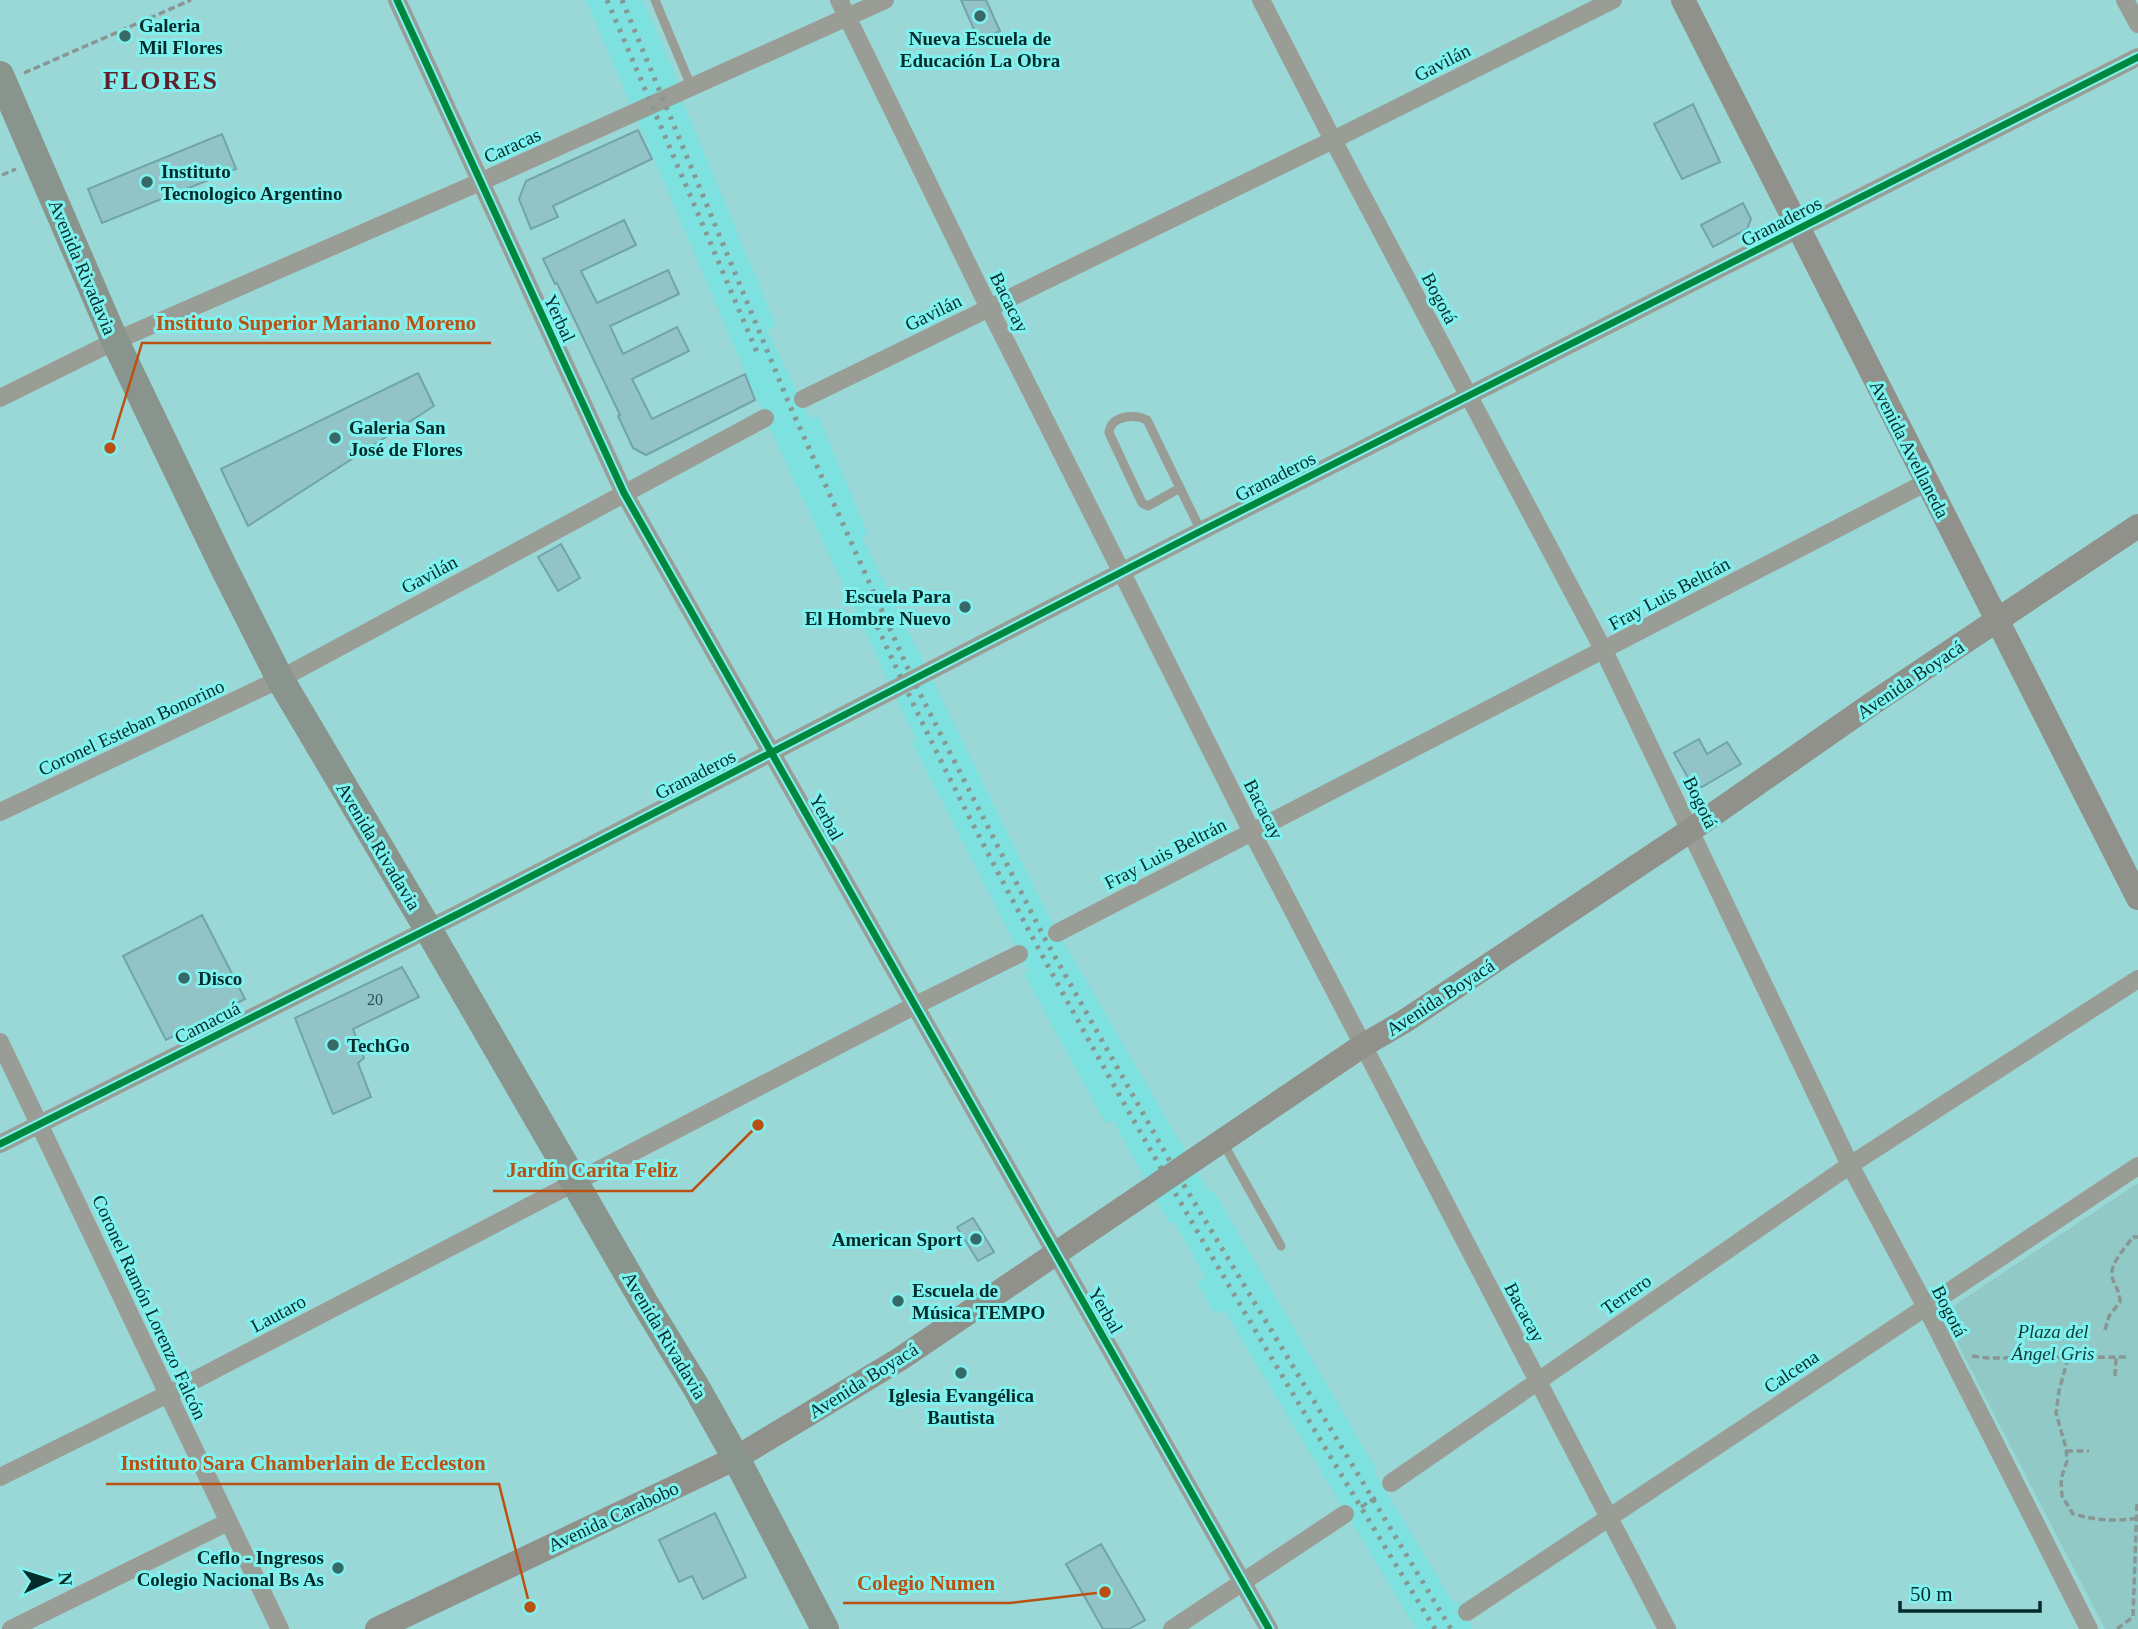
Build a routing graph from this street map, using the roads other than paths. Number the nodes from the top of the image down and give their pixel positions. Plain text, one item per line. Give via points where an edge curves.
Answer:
1 (397, 0) edge
2 (655, 0) edge
3 (839, 0) edge
4 (885, 0) edge
5 (1261, 0) edge
6 (1613, 0) edge
7 (1683, 0) edge
8 (2125, 0) edge
9 (847, 17) junction
10 (2138, 24) edge
11 (2138, 57) edge
12 (2, 79) edge
13 (691, 86) junction
14 (1333, 140) junction
15 (480, 182) junction
16 (1799, 230) junction
17 (989, 308) junction
18 (115, 341) junction
19 (1468, 396) junction
20 (0, 398) edge
21 (803, 399) dead end
22 (765, 418) dead end
23 (1927, 482) junction
24 (1180, 488) junction
25 (624, 493) junction
26 (2138, 526) edge
27 (1201, 531) junction
28 (1122, 572) junction
29 (1996, 620) junction
30 (1604, 651) junction
31 (280, 679) junction
32 (772, 752) junction
33 (0, 812) edge
34 (1691, 830) junction
35 (1252, 832) junction
36 (2138, 898) edge
37 (428, 929) junction
38 (1057, 933) dead end
39 (1019, 954) dead end
40 (2138, 979) edge
41 (914, 1006) junction
42 (0, 1042) edge
43 (1362, 1046) junction
44 (41, 1123) junction
45 (1222, 1141) junction
46 (0, 1144) edge
47 (1850, 1165) junction
48 (2138, 1166) edge
49 (575, 1181) junction
50 (1281, 1246) dead end
51 (1056, 1254) junction
52 (1926, 1307) junction
53 (1537, 1381) junction
54 (168, 1394) junction
55 (736, 1458) junction
56 (0, 1477) edge
57 (1387, 1488) road end
58 (1345, 1514) road end
59 (1610, 1517) junction
60 (228, 1522) junction
61 (1242, 1581) junction
62 (1467, 1612) dead end
63 (386, 1627) edge
64 (11, 1629) edge
65 (280, 1629) edge
66 (825, 1629) edge
67 (1172, 1629) edge
68 (1269, 1629) edge
69 (1667, 1629) edge
70 (2089, 1629) edge

1 - 15 street, Yerbal
2 - 13 lane
3 - 9 street, Bacacay
4 - 9 street, Caracas
5 - 14 street, Bogotá
6 - 14 street, Gavilán
7 - 16 main road, Avenida Avellaneda
8 - 10 street
9 - 13 street, Caracas
9 - 17 street, Bacacay
11 - 16 street, Granaderos
12 - 18 main road, Avenida Rivadavia
13 - 15 street, Caracas
14 - 17 street, Gavilán
14 - 19 street, Bogotá
15 - 18 street, Caracas
15 - 25 street, Yerbal
16 - 19 street, Granaderos
16 - 23 main road, Avenida Avellaneda
17 - 21 street, Gavilán
17 - 28 street, Bacacay
18 - 20 street, Caracas
18 - 31 main road, Avenida Rivadavia
19 - 27 street, Granaderos
19 - 30 street, Bogotá
22 - 25 street, Gavilán
23 - 29 main road, Avenida Avellaneda
23 - 30 street, Fray Luis Beltrán
24 - 24 lane via 1148,506 1142,503 1109,433 1112,423 1128,416 1147,420
24 - 27 lane
25 - 31 street, Gavilán
25 - 32 street, Yerbal
26 - 29 main road, Avenida Boyacá
27 - 28 street, Granaderos
28 - 32 street, Granaderos
28 - 35 street, Bacacay
29 - 34 main road, Avenida Boyacá
29 - 36 main road, Avenida Avellaneda
30 - 34 street, Bogotá
30 - 35 street, Fray Luis Beltrán
31 - 33 street, Coronel Esteban Bonorino
31 - 37 main road, Avenida Rivadavia
32 - 37 street, Granaderos
32 - 41 street, Yerbal
34 - 43 main road, Avenida Boyacá
34 - 47 street, Bogotá
35 - 38 street, Fray Luis Beltrán
35 - 43 street, Bacacay
37 - 44 street, Camacuá
37 - 49 main road, Avenida Rivadavia
39 - 41 street
40 - 47 street, Terrero
41 - 49 street
41 - 51 street, Yerbal
42 - 44 street, Coronel Ramón Lorenzo Falcón
43 - 45 main road, Avenida Boyacá
43 - 53 street, Bacacay
44 - 46 street, Camacuá
44 - 54 street, Coronel Ramón Lorenzo Falcón
45 - 50 lane
45 - 51 main road, Avenida Boyacá
47 - 52 street, Bogotá
47 - 53 street, Terrero
48 - 52 street, Calcena
49 - 54 street, Lautaro
49 - 55 main road, Avenida Rivadavia
51 - 55 main road, Avenida Boyacá via 900,1359
51 - 61 street, Yerbal
52 - 59 street, Calcena
52 - 70 street, Bogotá
53 - 57 street, Terrero
53 - 59 street, Bacacay
54 - 56 street, Lautaro
54 - 60 street, Coronel Ramón Lorenzo Falcón
55 - 63 main road, Avenida Carabobo
55 - 66 main road, Avenida Rivadavia
58 - 61 street
59 - 62 street, Calcena
59 - 69 street, Bacacay
60 - 64 street
60 - 65 street, Coronel Ramón Lorenzo Falcón
61 - 67 street
61 - 68 street, Yerbal

